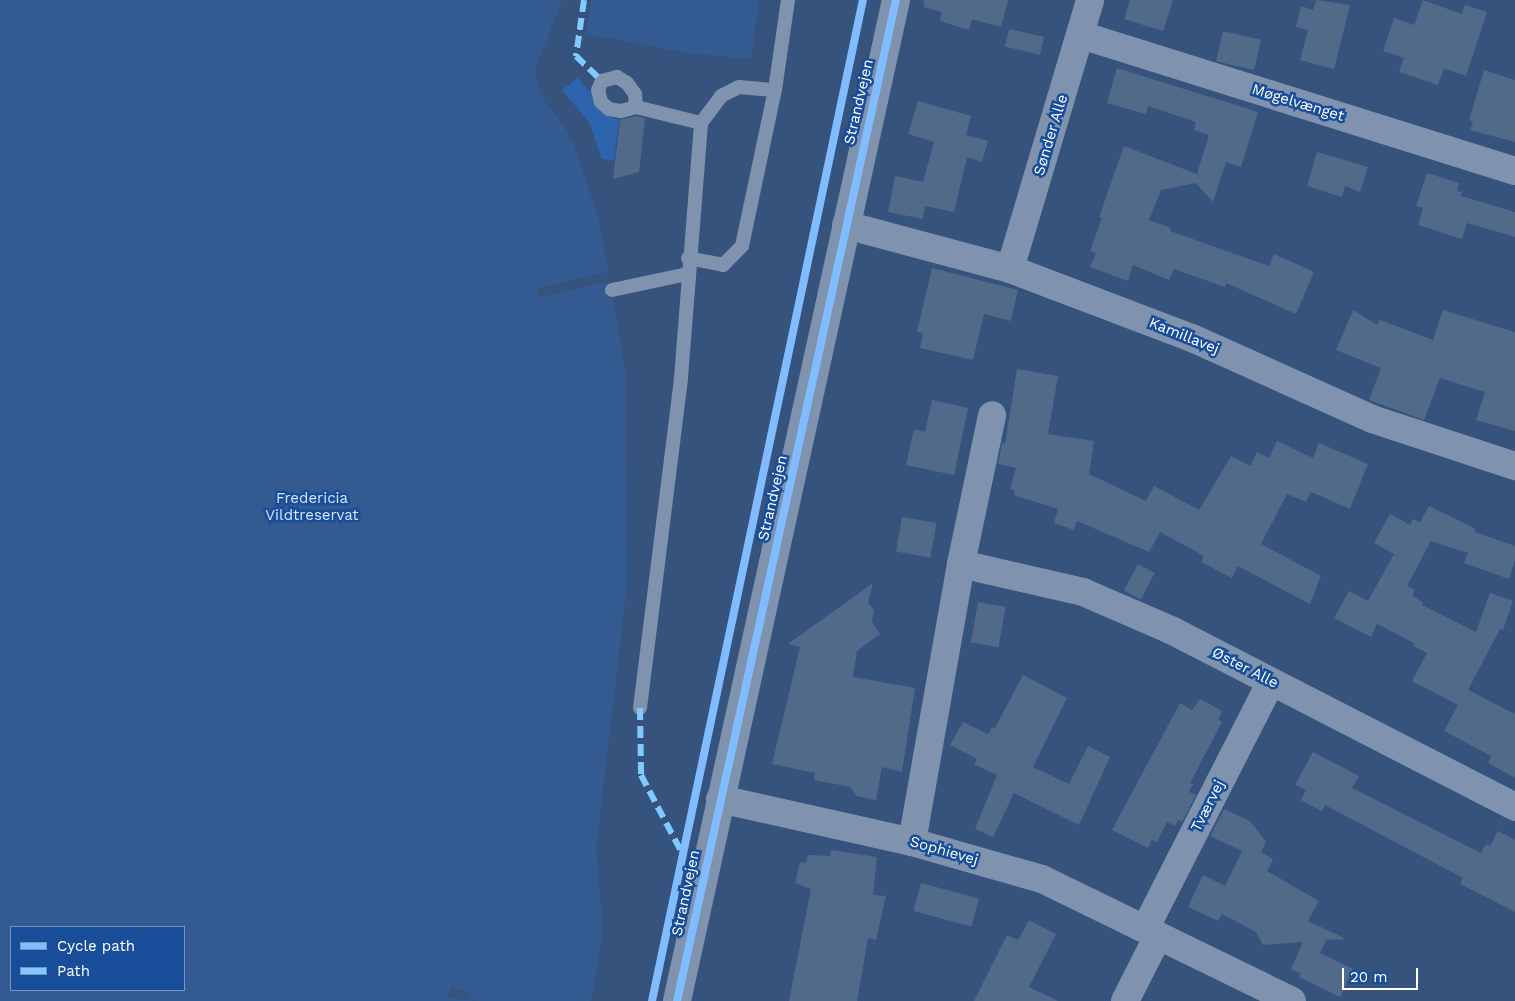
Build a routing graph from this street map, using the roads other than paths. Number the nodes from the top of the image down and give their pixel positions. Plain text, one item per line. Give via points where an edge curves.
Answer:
1 (788, 0) edge
2 (896, 0) edge
3 (1090, 0) edge
4 (1082, 35) junction
5 (775, 90) junction
6 (636, 107) dead end
7 (701, 123) junction
8 (1515, 171) edge
9 (846, 225) junction
10 (688, 258) junction
11 (1010, 268) junction
12 (687, 274) junction
13 (612, 290) dead end
14 (992, 415) dead end
15 (1515, 466) edge
16 (961, 564) junction
17 (1271, 682) junction
18 (640, 708) dead end
19 (720, 799) junction
20 (1515, 807) edge
21 (912, 842) junction
22 (1151, 932) junction
23 (677, 1001) edge
24 (1125, 1001) edge
25 (1292, 1001) edge

1 - 5 lane
2 - 9 street, Strandvejen
3 - 4 street, Sønder Alle
4 - 8 street, Møgelvænget
4 - 11 street, Sønder Alle
5 - 7 lane via 739,87 721,96
5 - 10 lane via 742,246 733,259 723,265
6 - 7 lane via 671,110
7 - 10 lane
9 - 11 street, Kamillavej
9 - 19 street, Strandvejen
10 - 12 lane
11 - 15 street, Kamillavej via 1192,338 1372,419
12 - 13 lane
12 - 18 lane via 681,378
14 - 16 street
16 - 17 street, Øster Alle via 1083,592 1172,630
16 - 21 street
17 - 20 street, Øster Alle
17 - 22 street, Tværvej
19 - 21 street, Sophievej
19 - 23 street, Strandvejen
21 - 22 street, Sophievej via 1042,879
22 - 24 street
22 - 25 street, Sophievej

